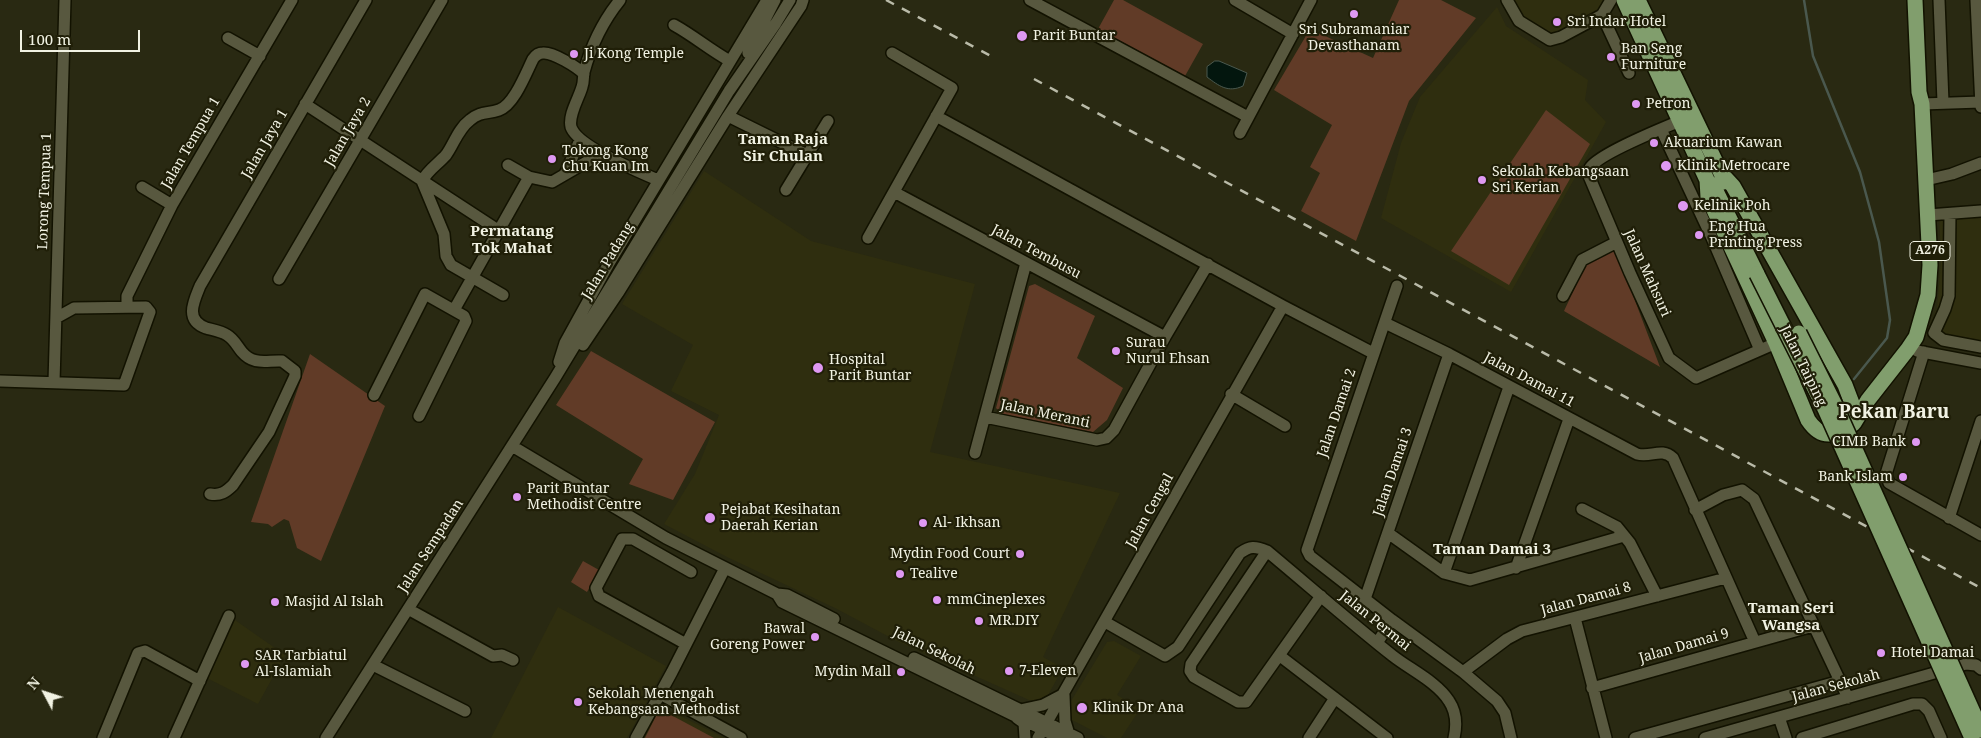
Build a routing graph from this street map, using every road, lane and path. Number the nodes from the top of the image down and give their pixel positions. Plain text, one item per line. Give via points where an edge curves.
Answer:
1 (65, 0) edge
2 (292, 0) edge
3 (366, 0) edge
4 (442, 0) edge
5 (620, 0) edge
6 (759, 0) edge
7 (767, 0) edge
8 (775, 0) edge
9 (1030, 0) edge
10 (1235, 0) edge
11 (1311, 0) edge
12 (1507, 0) edge
13 (1611, 0) edge
14 (1624, 0) edge
15 (1638, 0) edge
16 (1915, 0) edge
17 (1923, 0) edge
18 (1939, 0) edge
19 (1976, 0) edge
20 (796, 2) edge
21 (1646, 7) edge
22 (759, 12) junction
23 (1602, 15) junction
24 (674, 25) dead end
25 (1293, 34) junction
26 (228, 38) dead end
27 (892, 53) dead end
28 (260, 56) junction
29 (730, 61) junction
30 (1629, 73) dead end
31 (584, 74) junction
32 (729, 91) junction
33 (1943, 102) junction
34 (305, 104) junction
35 (1922, 104) junction
36 (1981, 104) edge
37 (728, 116) junction
38 (936, 116) junction
39 (1248, 117) junction
40 (828, 120) dead end
41 (1680, 120) junction
42 (1661, 129) junction
43 (1240, 132) dead end
44 (360, 140) junction
45 (580, 140) junction
46 (602, 153) junction
47 (807, 156) junction
48 (1981, 163) edge
49 (508, 165) dead end
50 (1721, 173) junction
51 (566, 174) junction
52 (529, 176) junction
53 (658, 180) junction
54 (1707, 180) junction
55 (1926, 180) junction
56 (422, 181) junction
57 (142, 187) dead end
58 (786, 190) dead end
59 (894, 192) junction
60 (172, 204) junction
61 (1981, 211) edge
62 (1950, 214) junction
63 (1928, 215) junction
64 (498, 230) junction
65 (1718, 235) junction
66 (868, 238) dead end
67 (1617, 242) junction
68 (1026, 263) junction
69 (1208, 264) junction
70 (1762, 272) junction
71 (471, 277) junction
72 (279, 279) dead end
73 (1397, 286) dead end
74 (503, 295) dead end
75 (1563, 296) dead end
76 (1283, 306) junction
77 (127, 307) junction
78 (454, 310) junction
79 (56, 318) junction
80 (1385, 323) junction
81 (1165, 337) junction
82 (1776, 343) junction
83 (1981, 347) edge
84 (1908, 349) junction
85 (1760, 350) junction
86 (1924, 352) junction
87 (1373, 353) junction
88 (1449, 354) junction
89 (1981, 363) edge
90 (555, 378) junction
91 (0, 381) edge
92 (54, 382) junction
93 (1879, 384) junction
94 (1845, 385) junction
95 (1509, 387) junction
96 (1231, 394) junction
97 (374, 395) dead end
98 (419, 416) dead end
99 (985, 417) junction
100 (1569, 418) junction
101 (1981, 421) edge
102 (1853, 424) junction
103 (1285, 426) dead end
104 (512, 446) junction
105 (976, 453) dead end
106 (210, 494) dead end
107 (1582, 509) dead end
108 (1695, 510) junction
109 (1949, 518) junction
110 (1388, 533) junction
111 (1981, 535) edge
112 (1624, 536) junction
113 (1267, 550) junction
114 (724, 568) junction
115 (1516, 568) junction
116 (691, 572) dead end
117 (1444, 573) junction
118 (1726, 578) junction
119 (1321, 596) junction
120 (1657, 596) junction
121 (1364, 599) junction
122 (408, 609) junction
123 (229, 616) dead end
124 (1575, 618) junction
125 (1392, 620) junction
126 (1105, 622) junction
127 (1813, 626) junction
128 (1377, 642) junction
129 (1755, 642) junction
130 (686, 644) junction
131 (1280, 656) junction
132 (512, 660) dead end
133 (373, 665) junction
134 (1978, 667) edge
135 (1463, 672) junction
136 (200, 681) junction
137 (1840, 681) junction
138 (1592, 688) junction
139 (660, 694) junction
140 (1064, 694) junction
141 (1335, 698) junction
142 (1848, 698) junction
143 (465, 710) dead end
144 (1018, 713) junction
145 (1779, 717) junction
146 (1043, 730) edge
147 (1981, 730) edge
148 (1069, 737) edge
149 (103, 738) edge
150 (174, 738) edge
151 (326, 738) edge
152 (636, 738) edge
153 (741, 738) edge
154 (1025, 738) edge
155 (1308, 738) edge
156 (1387, 738) edge
157 (1454, 738) edge
158 (1511, 738) edge
159 (1606, 738) edge
160 (1635, 738) edge
161 (1705, 738) edge
162 (1786, 738) edge
163 (1802, 738) edge
164 (1942, 738) edge
165 (1972, 738) edge

1 - 79 street, Lorong Tempua 1
2 - 28 street, Jalan Tempua 1
3 - 34 street, Jalan Jaya 1
4 - 44 street, Jalan Jaya 2
5 - 31 street via 600,30
6 - 22 street
7 - 22 street
8 - 32 street, Jalan Padang
9 - 39 street
10 - 25 street
11 - 25 street
12 - 23 street via 1519,21 1550,40 1560,38
13 - 23 street
14 - 41 main road, Jalan Taiping
15 - 21 main road, Jalan Taiping
16 - 35 main road, A276
17 - 35 main road, A276 via 1926,92
18 - 33 street
19 - 36 street
20 - 32 street, Jalan Padang
20 - 37 street
21 - 50 main road, Jalan Taiping
22 - 29 street
23 - 30 street
24 - 29 street
25 - 39 street
26 - 28 street
27 - 38 street via 952,88
28 - 60 street, Jalan Tempua 1
29 - 53 street
31 - 45 street via 571,118 571,128
31 - 56 street via 558,58 544,52 538,54 513,98 500,110 483,112 469,121 445,156
32 - 90 street, Jalan Padang
33 - 35 street
33 - 36 street
34 - 44 street
34 - 106 street, Jalan Jaya 1 via 192,304 191,313 195,320 232,338 249,358 266,363 282,361 295,370 269,432 233,485 225,492
35 - 55 main road, A276
37 - 47 street
37 - 90 street via 618,293 575,356
38 - 59 street
38 - 69 street
39 - 43 street
40 - 47 street
41 - 42 street
41 - 54 main road, Jalan Taiping
42 - 65 street
42 - 67 street, Jalan Mahsuri via 1622,147 1590,168 1589,176
44 - 56 street
44 - 72 street, Jalan Jaya 2
45 - 46 street
45 - 51 street
46 - 51 street
46 - 53 street
47 - 58 street
48 - 55 street
49 - 52 street
50 - 70 main road, Jalan Taiping
50 - 94 main road via 1733,186
51 - 52 street via 552,182
52 - 64 street
53 - 90 street via 565,343
54 - 65 main road
54 - 70 main road, Jalan Taiping
55 - 63 main road, A276
56 - 64 street
56 - 71 street via 444,234 450,265
57 - 60 street
59 - 66 street
59 - 68 street, Jalan Tembusu
60 - 77 street, Jalan Tempua 1 via 127,296
61 - 62 street
62 - 63 street
62 - 83 street via 1948,296 1934,332 1943,340
63 - 84 main road, A276 via 1928,295 1916,337
64 - 71 street
65 - 82 main road
65 - 85 street
67 - 75 street via 1582,260
67 - 85 street, Jalan Mahsuri via 1669,358 1696,378
68 - 81 street, Jalan Tembusu
68 - 99 street
69 - 76 street
69 - 81 street, Jalan Meranti
70 - 147 main road, Jalan Taiping, bridge via 1836,406
70 - 165 main road, Jalan Taiping, bridge
71 - 74 street
71 - 78 street
73 - 80 street, Jalan Damai 2
76 - 87 street
76 - 96 street, Jalan Cengal
77 - 79 street via 74,308
77 - 92 street via 146,307 150,312 124,385
78 - 97 street via 425,294
78 - 98 street via 464,316 466,322
79 - 92 street, Lorong Tempua 1
80 - 87 street, Jalan Damai 2
80 - 88 street, Jalan Damai 11
81 - 99 street, Jalan Meranti via 1114,430 1106,438 1097,440
82 - 85 street
82 - 102 main road via 1814,428 1831,434
84 - 86 street
84 - 93 main road, A276
86 - 89 street
86 - 109 street via 1886,474 1889,483
87 - 121 street, Jalan Damai 2 via 1307,550 1310,556
88 - 95 street, Jalan Damai 11
88 - 110 street, Jalan Damai 3
90 - 104 street, Jalan Padang
91 - 92 street
93 - 94 main road via 1861,393 1853,392
93 - 102 main road
94 - 102 main road via 1853,406
95 - 100 street, Jalan Damai 11
95 - 117 street
96 - 103 street
96 - 126 street, Jalan Cengal
99 - 105 street
100 - 108 street, Jalan Damai 11 via 1637,454 1668,453
100 - 115 street
101 - 109 street
104 - 114 street, Jalan Sekolah via 666,538
104 - 122 street, Jalan Sempadan
107 - 112 street via 1617,527
108 - 118 street
108 - 127 street via 1742,490 1754,499
109 - 111 street
110 - 117 street
110 - 121 street, Jalan Damai 3
112 - 115 street
112 - 120 street
113 - 119 street, Jalan Permai
113 - 126 street via 1249,547 1240,553 1178,647 1170,654 1164,656
113 - 131 street via 1191,664 1190,671 1238,702 1246,702
114 - 130 street
114 - 144 street, Jalan Sekolah via 777,594 787,595
115 - 117 street via 1470,580
116 - 130 street via 633,539 622,539 596,588 599,596
118 - 120 street, Jalan Damai 8
118 - 129 street
119 - 128 street, Jalan Permai
119 - 131 street
120 - 124 street, Jalan Damai 8
121 - 125 street
122 - 132 street via 493,656 502,655
122 - 133 street, Jalan Sempadan
123 - 136 street
124 - 135 street, Jalan Damai 8 via 1522,631
124 - 138 street
125 - 128 street
125 - 135 street
126 - 140 street, Jalan Cengal
127 - 129 street, Jalan Damai 9
127 - 137 street
128 - 157 street, Jalan Permai via 1441,691 1450,702 1457,726
129 - 138 street, Jalan Damai 9
130 - 139 street
131 - 141 street
133 - 143 street
133 - 151 street, Jalan Sempadan
134 - 142 street, Jalan Sekolah via 1966,664
135 - 158 street via 1497,701 1505,713
136 - 149 street via 145,651 138,653
136 - 150 street
137 - 142 street
137 - 160 street
138 - 159 street
139 - 152 street
139 - 153 street
140 - 144 street
140 - 146 street, Jalan Cengal
140 - 148 street
141 - 155 street
141 - 156 street
142 - 145 street, Jalan Sekolah
144 - 146 street, Jalan Sekolah
144 - 154 street via 1024,723
145 - 161 street, Jalan Sekolah
145 - 162 street
146 - 148 street, Jalan Sekolah
163 - 164 street via 1913,704 1922,704 1929,711

